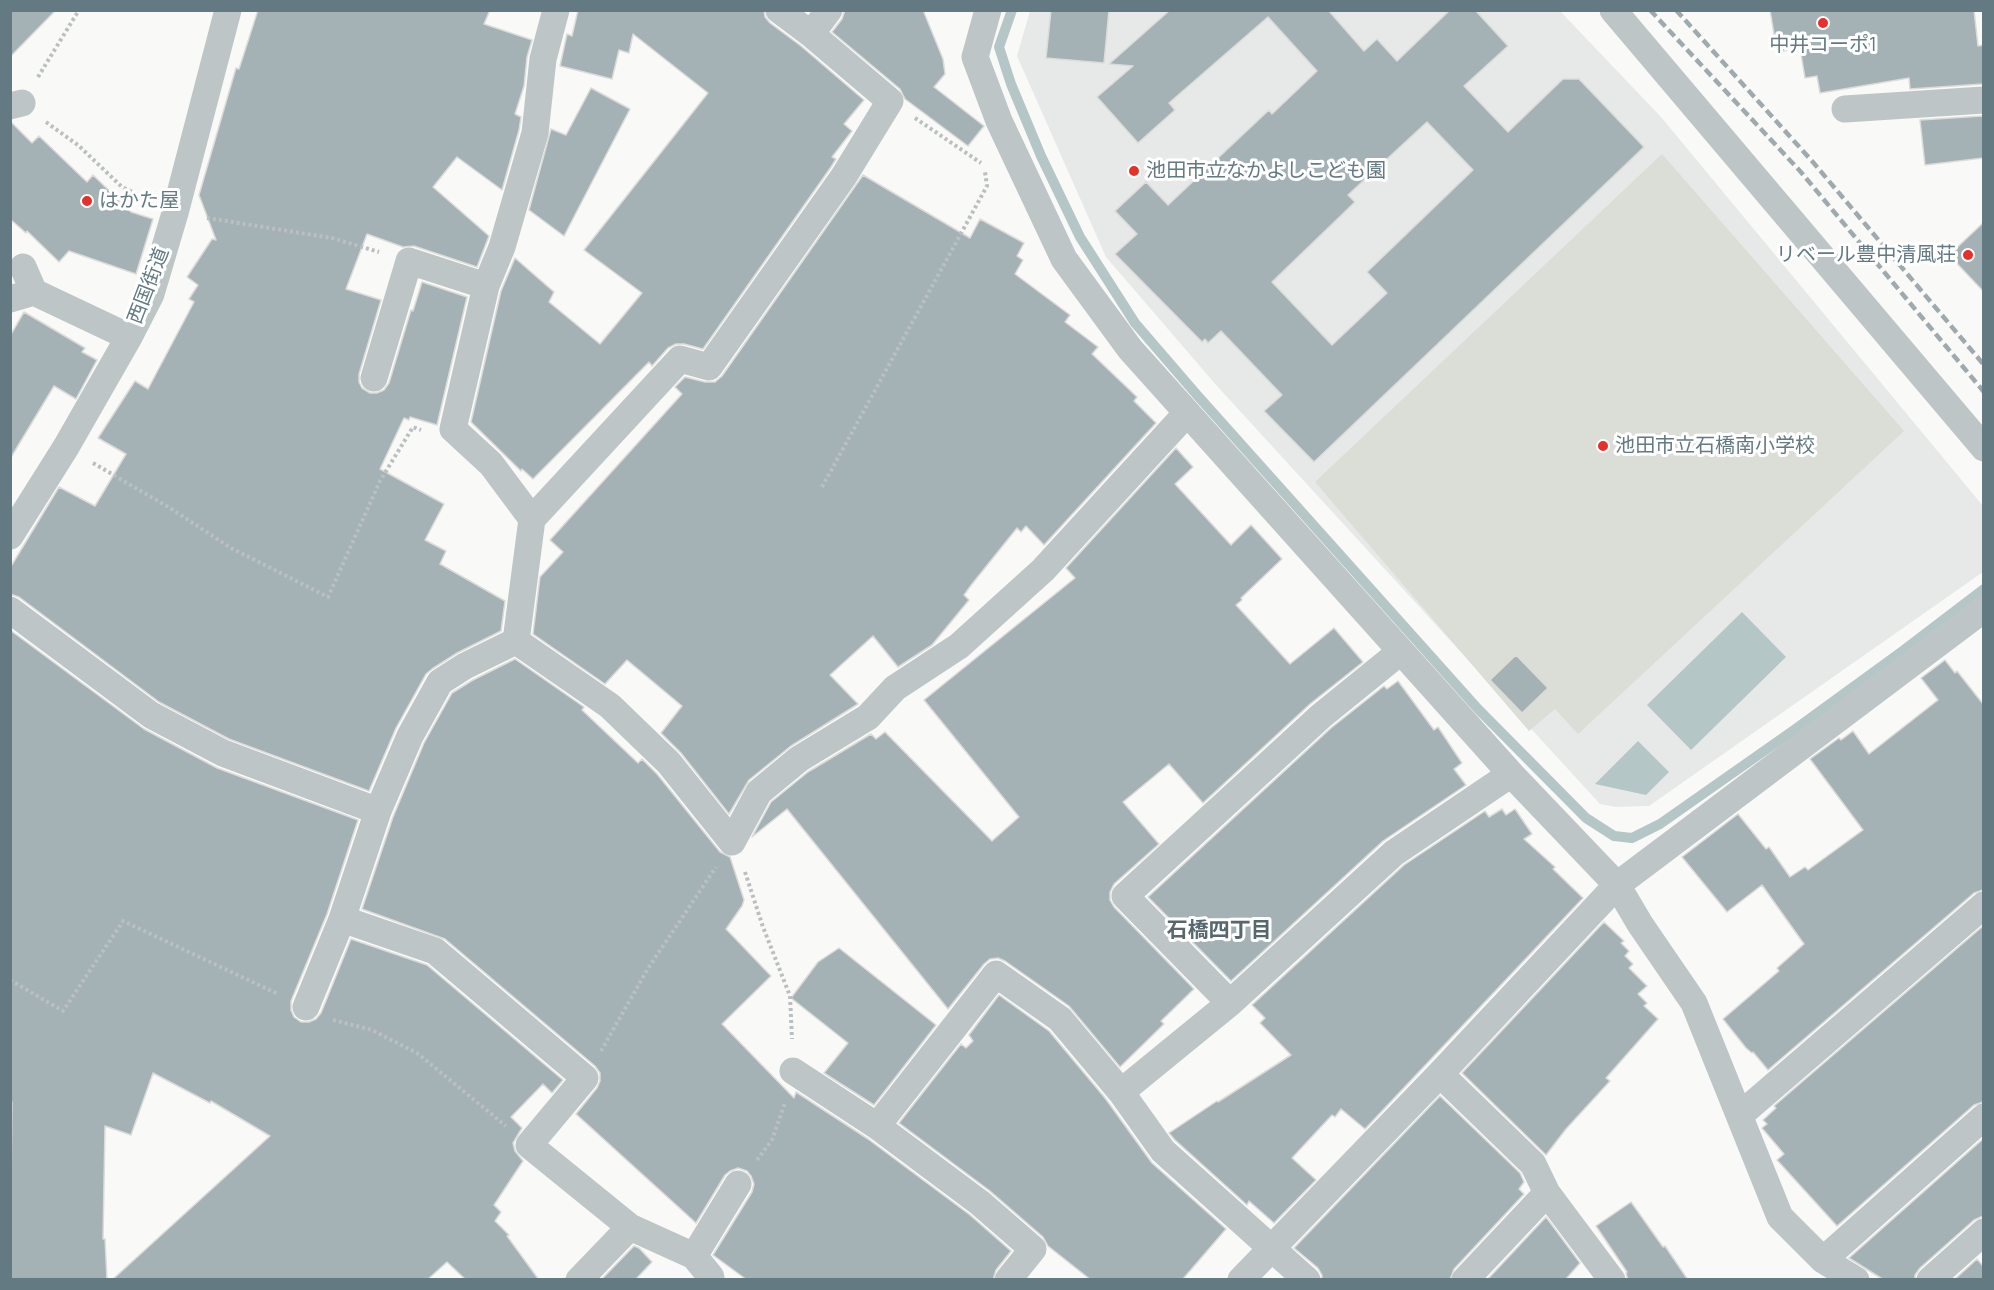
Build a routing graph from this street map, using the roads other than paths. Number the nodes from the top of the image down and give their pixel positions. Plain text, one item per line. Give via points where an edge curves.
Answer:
1 (228, 10) edge
2 (556, 10) edge
3 (779, 10) edge
4 (829, 10) edge
5 (988, 10) edge
6 (1613, 10) edge
7 (812, 34) junction
8 (1983, 100) edge
9 (1845, 109) dead end
10 (23, 267) dead end
11 (486, 286) junction
12 (22, 295) edge
13 (129, 337) junction
14 (374, 378) dead end
15 (1187, 413) junction
16 (1983, 448) edge
17 (532, 519) junction
18 (10, 536) edge
19 (1983, 609) edge
20 (10, 610) edge
21 (516, 641) junction
22 (1400, 652) junction
23 (1511, 774) junction
24 (378, 811) junction
25 (1617, 885) junction
26 (1983, 905) edge
27 (342, 919) junction
28 (1230, 1003) junction
29 (306, 1007) road end
30 (793, 1071) road end
31 (1440, 1074) junction
32 (1121, 1092) junction
33 (1740, 1115) junction
34 (1983, 1117) edge
35 (877, 1126) junction
36 (738, 1184) road end
37 (1547, 1193) junction
38 (630, 1227) junction
39 (1983, 1232) edge
40 (1271, 1248) junction
41 (694, 1257) junction
42 (1823, 1260) junction
43 (579, 1280) edge
44 (711, 1280) edge
45 (1008, 1280) edge
46 (1241, 1280) edge
47 (1307, 1280) edge
48 (1464, 1280) edge
49 (1612, 1280) edge
50 (1856, 1280) edge
51 (1930, 1280) edge

1 - 13 street, 西国街道 via 176,213 151,294
2 - 11 street via 543,59 535,133 502,247
3 - 7 street
4 - 7 street
5 - 15 street via 975,57 999,121 1064,259 1130,349
6 - 16 street
7 - 17 street via 890,101 844,176 709,367 680,359
8 - 9 street
10 - 12 street
11 - 14 street via 409,261
11 - 17 street via 453,429 491,464
12 - 13 street
13 - 18 street, 西国街道
15 - 21 street via 1043,570 966,639 896,688 868,717 799,759 759,792 732,842 669,763 610,706
15 - 22 street
17 - 21 street
19 - 25 street
20 - 24 street via 151,715 223,753
21 - 24 street via 440,682 410,736
22 - 23 street
22 - 28 street via 1321,716 1125,896
23 - 25 street
23 - 28 street via 1394,853
24 - 27 street
25 - 31 street
25 - 33 street via 1694,1003
26 - 33 street
27 - 29 street
27 - 38 street via 435,951 585,1078 529,1145
28 - 32 street
30 - 35 street
31 - 37 street via 1533,1164
31 - 40 street
32 - 35 street via 1060,1019 996,974
32 - 40 street via 1163,1151
33 - 42 street via 1780,1217
34 - 42 street
35 - 45 street via 980,1203 1033,1249
36 - 41 street
37 - 48 street
37 - 49 street
38 - 41 street
38 - 43 street
39 - 51 street
40 - 46 street
40 - 47 street
41 - 44 street
42 - 50 street

